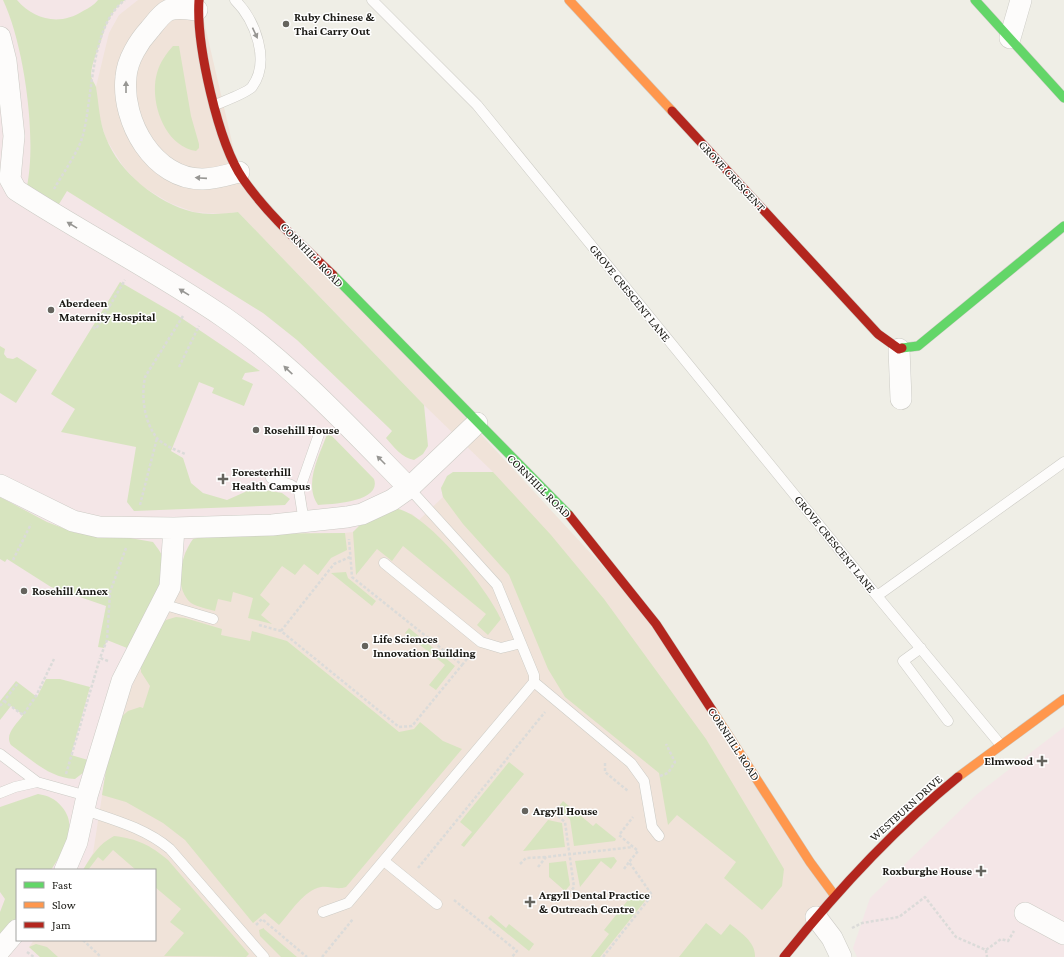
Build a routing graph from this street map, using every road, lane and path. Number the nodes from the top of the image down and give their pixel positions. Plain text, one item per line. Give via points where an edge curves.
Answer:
1 (125, 0) edge
2 (234, 0) edge
3 (372, 0) edge
4 (569, 0) edge
5 (975, 0) edge
6 (1022, 0) edge
7 (166, 5) edge
8 (198, 5) edge
9 (0, 37) edge
10 (1010, 38) junction
11 (1064, 98) edge
12 (215, 105) junction
13 (239, 172) junction
14 (55, 187) dead end
15 (1064, 226) edge
16 (120, 275) dead end
17 (126, 279) junction
18 (132, 283) dead end
19 (178, 310) dead end
20 (185, 314) junction
21 (190, 318) dead end
22 (195, 321) dead end
23 (92, 327) dead end
24 (899, 349) junction
25 (179, 367) dead end
26 (901, 400) dead end
27 (477, 423) junction
28 (319, 434) dead end
29 (157, 438) junction
30 (185, 454) dead end
31 (1064, 462) edge
32 (271, 478) dead end
33 (0, 485) edge
34 (409, 488) junction
35 (299, 491) junction
36 (40, 505) junction
37 (304, 522) junction
38 (133, 527) junction
39 (174, 528) junction
40 (350, 552) dead end
41 (350, 557) junction
42 (13, 560) dead end
43 (384, 563) dead end
44 (877, 596) junction
45 (162, 604) junction
46 (213, 619) dead end
47 (259, 625) dead end
48 (281, 631) junction
49 (521, 643) junction
50 (921, 648) junction
51 (100, 658) junction
52 (54, 659) dead end
53 (127, 669) junction
54 (534, 682) junction
55 (18, 683) dead end
56 (526, 690) junction
57 (1064, 699) edge
58 (4, 701) junction
59 (0, 706) edge
60 (948, 721) dead end
61 (666, 744) dead end
62 (1000, 744) junction
63 (0, 754) edge
64 (606, 756) dead end
65 (644, 781) junction
66 (37, 782) junction
67 (61, 790) junction
68 (0, 792) edge
69 (630, 797) dead end
70 (86, 803) junction
71 (554, 812) dead end
72 (635, 814) dead end
73 (659, 836) dead end
74 (633, 847) junction
75 (570, 854) junction
76 (546, 857) junction
77 (384, 861) junction
78 (629, 862) junction
79 (520, 864) dead end
80 (538, 867) dead end
81 (65, 869) edge
82 (624, 869) dead end
83 (416, 870) dead end
84 (835, 896) junction
85 (452, 899) dead end
86 (565, 899) dead end
87 (437, 904) dead end
88 (323, 912) dead end
89 (1025, 913) joint
90 (816, 917) junction
91 (16, 931) edge
92 (245, 934) junction
93 (1064, 934) edge
94 (832, 938) junction
95 (84, 941) edge
96 (0, 950) edge
97 (986, 950) junction
98 (101, 957) edge
99 (264, 957) edge
100 (307, 957) edge
101 (512, 957) edge
102 (603, 957) edge
103 (784, 957) edge
104 (841, 957) edge
105 (987, 957) edge

1 - 14 path via 119,4 106,26 92,66 83,136
2 -> 12 lane via 245,10 258,40 260,71 251,88
3 - 44 lane, GROVE CRESCENT LANE via 477,105
4 - 24 street, GROVE CRESCENT via 878,334
5 - 10 street
6 - 10 street
7 - 8 street via 183,8
13 -> 7 street via 203,179 172,171 141,141 131,120 126,98 128,69 142,38
8 - 12 street, CORNHILL ROAD via 203,52
34 -> 9 street via 274,357 225,318 16,190 10,179 14,136 6,61
10 - 11 street
12 - 13 street, CORNHILL ROAD
13 - 27 street, CORNHILL ROAD via 275,217
15 - 24 street via 918,346
16 - 17 path
17 - 18 path
17 - 23 path via 96,330
19 - 20 path
20 - 21 path
20 - 29 path via 145,377 143,388 147,418
22 - 25 path via 200,324
24 - 26 street
27 - 34 street
27 - 84 street, CORNHILL ROAD via 571,517 656,624 810,862
28 - 35 lane
29 - 30 path
29 - 38 path
31 - 44 lane, GROVE CRESCENT LANE
32 - 35 lane
33 - 36 street
34 - 37 street via 392,500 362,514
34 - 49 lane via 497,585
35 - 37 lane
36 - 38 street via 73,521 99,527
36 - 42 path
37 - 39 street
38 - 39 street
38 - 51 path via 110,592 107,640
39 - 45 street via 170,587
40 - 41 path
41 - 48 path via 334,564
41 - 48 path via 352,576 462,665 412,726 399,727
43 - 49 lane via 481,642 497,651
44 - 50 lane, GROVE CRESCENT LANE
45 - 46 lane
45 - 53 street
47 - 48 path
49 - 54 lane via 534,675
50 - 60 lane via 903,661
50 - 62 lane, GROVE CRESCENT LANE
51 - 53 path
51 - 67 path
52 - 58 path via 36,696 23,715
53 - 70 street via 109,718
54 - 56 lane
54 - 65 lane via 631,763
55 - 58 path
56 - 77 lane
56 - 83 path via 548,708
57 - 62 street, WESTBURN DRIVE
58 - 59 path
61 - 65 path via 674,757 672,769 664,775
62 - 84 street, WESTBURN DRIVE via 932,799 875,852
63 - 66 lane
64 - 69 path via 605,772 628,791
65 - 73 lane via 652,827
66 - 67 lane
66 - 68 lane
67 - 70 lane
70 - 81 street via 77,842
70 - 92 lane via 157,838 170,849
71 - 75 path via 565,822
72 - 74 path via 619,835
74 - 75 path
74 - 78 path via 638,851
75 - 76 path
75 - 86 path via 574,887
76 - 79 path via 526,858
76 - 80 path
77 - 87 lane
77 - 88 lane via 348,903
78 - 82 path
78 - 102 path via 652,894
84 - 90 street, WESTBURN DRIVE
85 - 101 path via 517,950
89 - 93 street
89 - 97 path via 1008,941 1001,939
90 - 94 street
90 - 103 street, WESTBURN DRIVE
91 - 96 street
92 - 99 lane
92 - 100 path via 262,919
94 - 97 path via 862,923 899,918 925,897 956,937
94 - 104 street
95 - 98 path
97 - 105 path

